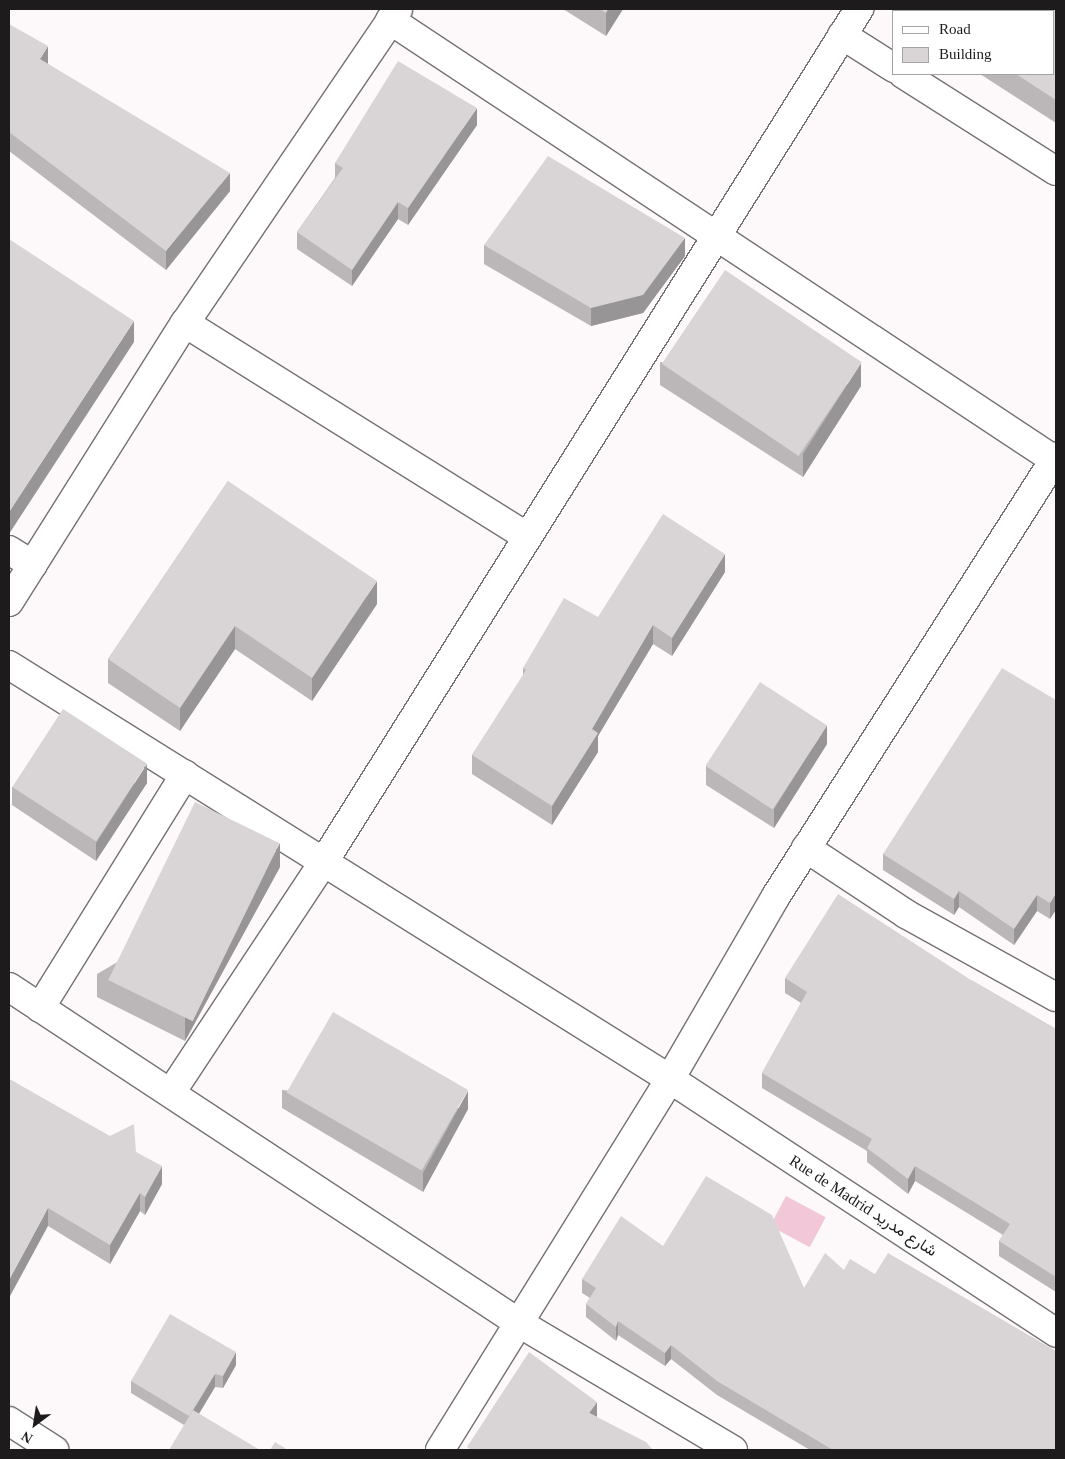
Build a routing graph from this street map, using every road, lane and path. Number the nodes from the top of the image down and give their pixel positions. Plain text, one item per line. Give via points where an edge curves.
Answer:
1 (859, 9) edge
2 (394, 14) edge
3 (842, 35) junction
4 (892, 67) edge
5 (905, 75) edge
6 (1056, 171) edge
7 (715, 235) junction
8 (185, 323) junction
9 (1056, 459) edge
10 (526, 537) junction
11 (9, 550) edge
12 (33, 564) junction
13 (9, 602) edge
14 (9, 665) edge
15 (186, 774) junction
16 (806, 848) junction
17 (324, 860) junction
18 (9, 986) edge
19 (1056, 997) edge
20 (40, 1008) junction
21 (670, 1079) junction
22 (172, 1091) junction
23 (519, 1323) junction
24 (1056, 1333) edge
25 (9, 1421) edge
26 (54, 1450) edge
27 (440, 1450) edge
28 (733, 1450) edge

1 - 3 street
2 - 7 street
2 - 8 street
3 - 4 street
3 - 7 street
5 - 6 street
7 - 9 street
7 - 10 street
8 - 10 street
8 - 12 street
9 - 16 street
10 - 17 street
11 - 12 street
12 - 13 street
14 - 15 street, Rue de Madrid شارع مدريد
15 - 17 street, Rue de Madrid شارع مدريد
15 - 20 street
16 - 19 street via 906,914
16 - 21 street
17 - 21 street, Rue de Madrid شارع مدريد
17 - 22 street
18 - 20 street
20 - 22 street
21 - 23 street
21 - 24 street, Rue de Madrid شارع مدريد
22 - 23 street
23 - 27 street
23 - 28 street
25 - 26 street

